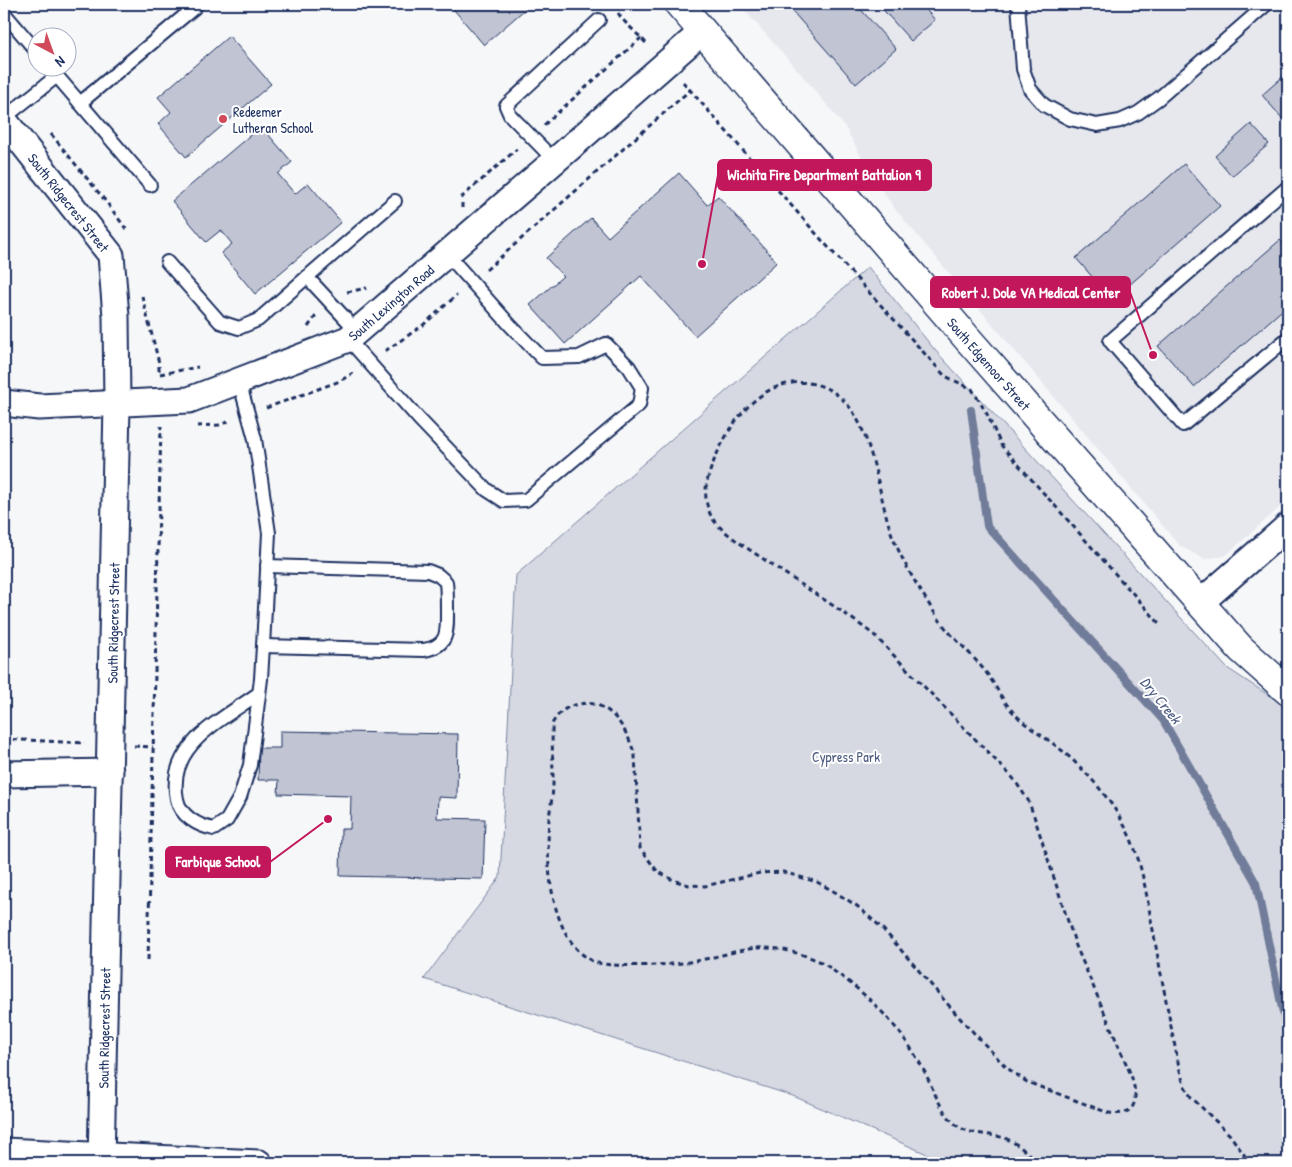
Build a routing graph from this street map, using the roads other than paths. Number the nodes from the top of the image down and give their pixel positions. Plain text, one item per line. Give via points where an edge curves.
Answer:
1 (679, 4) edge
2 (1018, 4) edge
3 (1267, 4) edge
4 (194, 7) dead end
5 (4, 13) edge
6 (599, 20) dead end
7 (703, 30) junction
8 (28, 41) edge
9 (47, 78) edge
10 (58, 78) edge
11 (80, 103) junction
12 (4, 119) edge
13 (555, 161) junction
14 (150, 185) dead end
15 (1288, 186) edge
16 (395, 201) dead end
17 (447, 254) junction
18 (167, 262) dead end
19 (307, 277) junction
20 (353, 335) junction
21 (1288, 338) edge
22 (239, 381) junction
23 (4, 403) edge
24 (117, 404) junction
25 (1288, 526) edge
26 (267, 566) junction
27 (1200, 603) junction
28 (262, 646) junction
29 (1288, 692) edge
30 (259, 693) junction
31 (110, 772) junction
32 (4, 774) edge
33 (4, 1151) edge
34 (102, 1159) edge
35 (259, 1163) edge

1 - 7 street, South Edgemoor Street
2 - 3 lane via 1023,69 1030,89 1044,106 1070,119 1097,125 1120,122 1138,113
4 - 11 lane
5 - 8 lane
6 - 13 lane via 506,106 510,115
7 - 13 street, South Lexington Road
7 - 27 street, South Edgemoor Street
9 - 12 lane
10 - 11 lane
11 - 14 lane
12 - 24 street, South Ridgecrest Street via 111,255 116,316
13 - 17 street, South Lexington Road
15 - 21 lane via 1110,341 1183,425
16 - 19 lane
17 - 20 street, South Lexington Road
17 - 20 lane via 542,358 579,357 606,344 629,368 642,388 639,405 526,500 504,501 487,490 419,419
18 - 19 lane via 220,322 239,328 258,320
19 - 20 lane via 332,304
20 - 22 street, South Lexington Road
22 - 24 street, South Lexington Road via 189,400
22 - 26 lane via 255,439 269,532
23 - 24 street, South Lexington Road via 39,408
24 - 31 street, South Ridgecrest Street
25 - 27 street
26 - 28 lane
26 - 28 lane via 428,571 446,582 447,630 444,640 435,648 424,650
27 - 29 street, South Edgemoor Street via 1241,649
28 - 30 lane
30 - 30 lane via 250,765 240,797 227,820 214,829 201,826 178,806 175,789 177,768 199,735
31 - 32 street
31 - 34 street, South Ridgecrest Street
33 - 34 street
34 - 35 street

